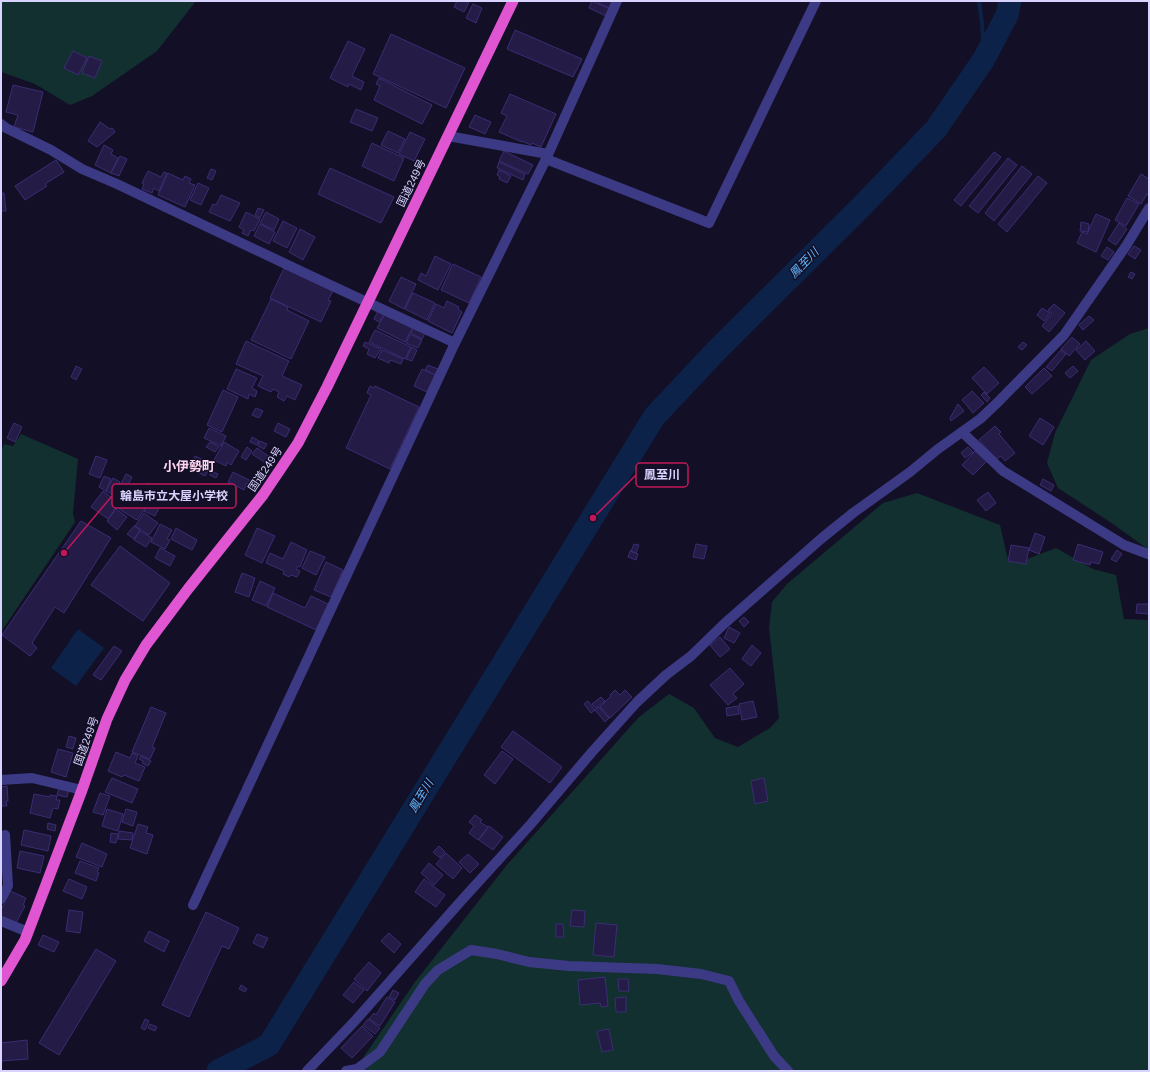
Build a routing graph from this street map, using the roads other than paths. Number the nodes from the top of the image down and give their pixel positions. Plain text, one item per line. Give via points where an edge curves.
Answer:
1 (513, 1) edge
2 (617, 1) edge
3 (816, 1) edge
4 (1, 124) edge
5 (448, 136) junction
6 (547, 156) junction
7 (1149, 208) edge
8 (368, 303) junction
9 (455, 343) junction
10 (962, 432) junction
11 (1148, 554) edge
12 (1, 780) edge
13 (82, 790) junction
14 (5, 836) dead end
15 (1, 899) edge
16 (193, 905) dead end
17 (1, 921) edge
18 (28, 932) junction
19 (4, 969) edge
20 (1, 981) edge
21 (307, 1071) edge
22 (346, 1071) edge
23 (788, 1071) edge

1 - 5 highway, 国道249号
2 - 6 street
3 - 6 street via 709,223
4 - 8 street via 82,169
5 - 6 street
5 - 8 highway, 国道249号
6 - 9 street
7 - 10 street via 1126,246 1064,335 1000,400
8 - 9 street
8 - 13 highway, 国道249号 via 298,443 263,495 141,652 107,719
9 - 16 street
10 - 11 street via 1003,471 1124,545
10 - 21 street via 822,538 637,702 354,1022
12 - 13 street via 32,778
13 - 18 highway, 国道249号
14 - 15 street via 8,886
17 - 18 street
18 - 19 highway, 国道249号
19 - 20 highway, 国道249号
22 - 23 street via 357,1069 380,1052 438,970 471,950 529,962 657,969 701,974 729,981 774,1056

